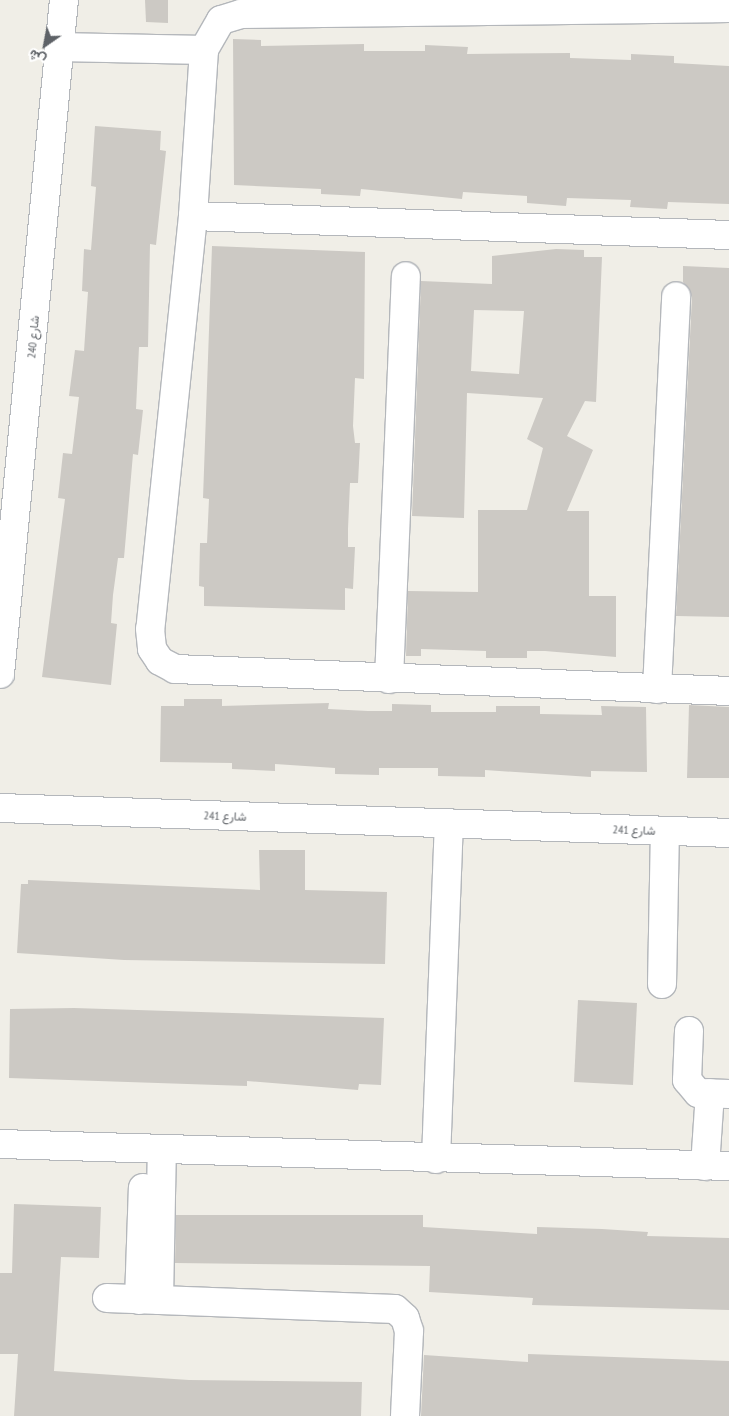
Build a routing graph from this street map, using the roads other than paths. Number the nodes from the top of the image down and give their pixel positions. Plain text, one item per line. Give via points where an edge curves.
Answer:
1 (64, 0) edge
2 (729, 8) edge
3 (60, 48) junction
4 (204, 50) junction
5 (193, 216) junction
6 (729, 235) edge
7 (406, 276) dead end
8 (676, 296) dead end
9 (7, 553) edge
10 (0, 674) edge
11 (389, 679) junction
12 (657, 689) junction
13 (729, 691) edge
14 (0, 808) edge
15 (450, 823) junction
16 (665, 831) junction
17 (729, 833) edge
18 (662, 984) dead end
19 (689, 1031) dead end
20 (720, 1093) edge
21 (0, 1144) edge
22 (153, 1149) junction
23 (436, 1159) junction
24 (717, 1166) edge
25 (108, 1298) dead end
26 (149, 1300) junction
27 (405, 1416) edge

1 - 3 street, شارع 240
2 - 4 street via 241,14 221,20
3 - 4 street
3 - 9 street, شارع 240
4 - 5 street
5 - 6 street
5 - 11 street via 152,648 160,661 175,669
7 - 11 street
8 - 12 street
9 - 10 street, شارع 240
11 - 12 street
12 - 13 street
14 - 15 street, شارع 241
15 - 16 street, شارع 241
15 - 23 street
16 - 17 street, شارع 241
16 - 18 street
19 - 20 street via 687,1080 698,1093
20 - 24 street
21 - 22 street
22 - 23 street
22 - 26 street
23 - 24 street
25 - 26 street
26 - 27 street via 395,1309 405,1318 409,1331

